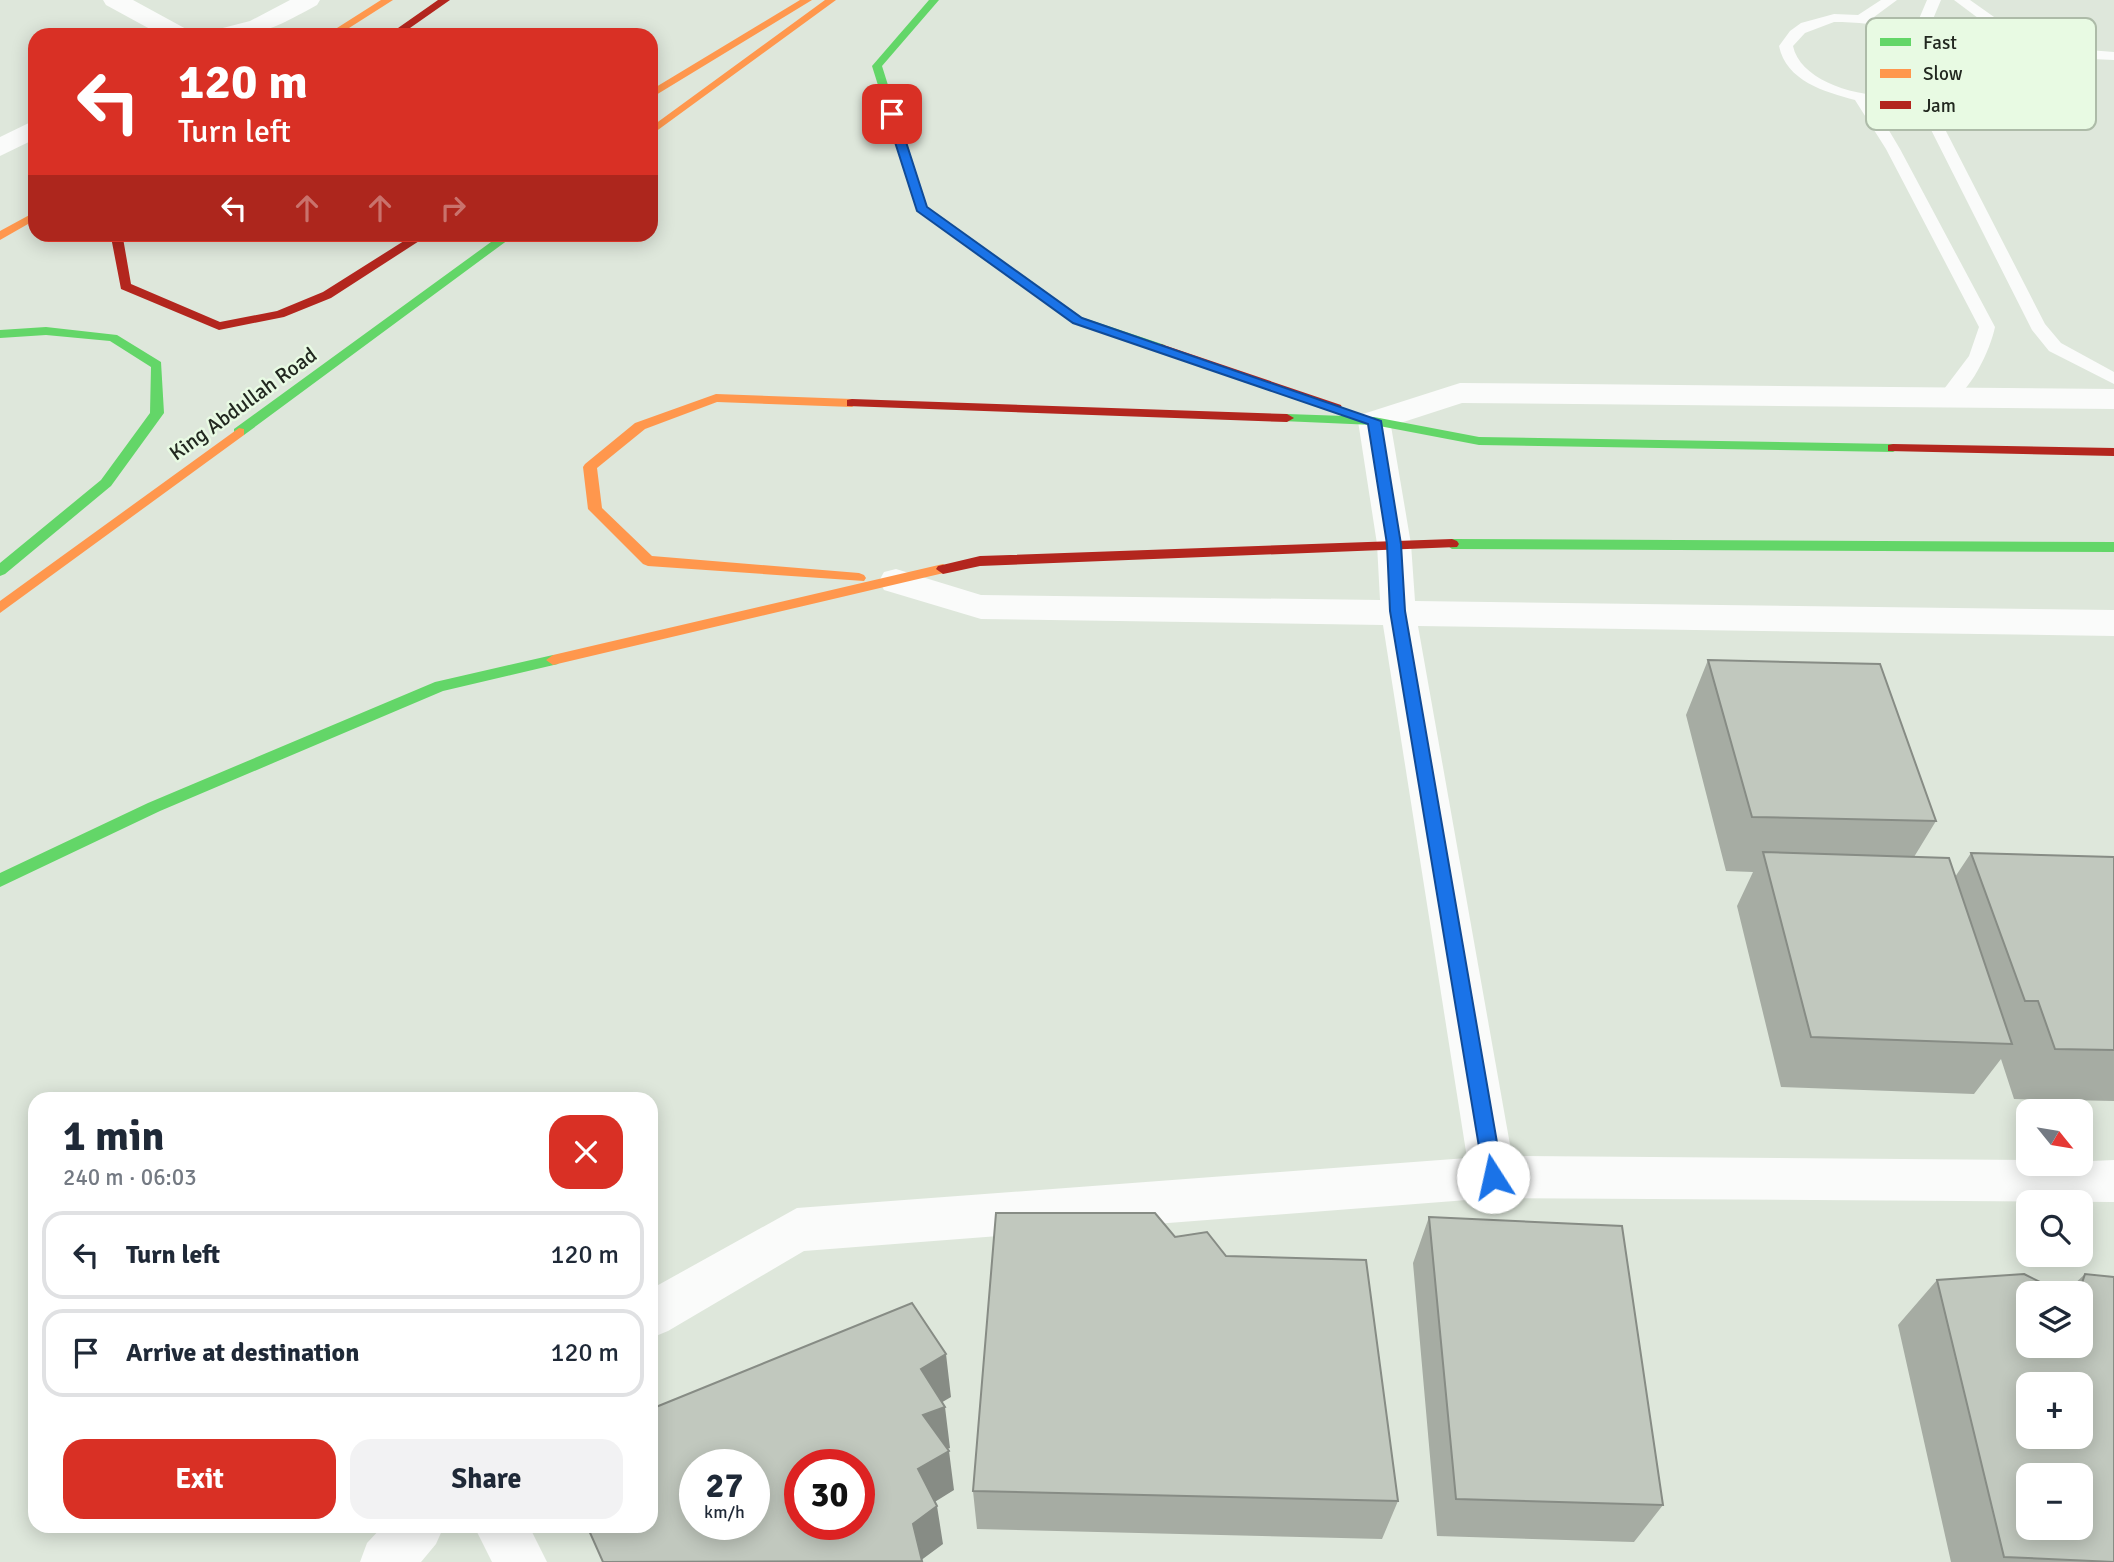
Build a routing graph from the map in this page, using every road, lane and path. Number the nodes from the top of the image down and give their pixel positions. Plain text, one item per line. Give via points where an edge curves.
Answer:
1 (115, 0) edge
2 (308, 0) edge
3 (388, 0) edge
4 (445, 0) edge
5 (807, 0) edge
6 (831, 0) edge
7 (934, 0) edge
8 (1890, 0) edge
9 (1934, 0) edge
10 (1961, 0) edge
11 (1863, 18) junction
12 (1927, 18) edge
13 (1986, 18) edge
14 (1866, 19) edge
15 (166, 28) edge
16 (251, 28) edge
17 (342, 28) edge
18 (403, 28) edge
19 (2096, 54) edge
20 (2114, 56) edge
21 (2096, 58) edge
22 (658, 91) edge
23 (1861, 97) junction
24 (1866, 97) edge
25 (1866, 105) edge
26 (658, 127) edge
27 (1881, 130) edge
28 (1938, 130) edge
29 (28, 132) edge
30 (0, 148) edge
31 (28, 219) edge
32 (0, 236) edge
33 (118, 242) edge
34 (411, 242) edge
35 (499, 242) edge
36 (0, 334) edge
37 (2114, 379) edge
38 (1947, 397) junction
39 (2114, 399) edge
40 (1374, 421) junction
41 (2114, 452) edge
42 (1394, 544) junction
43 (2114, 547) edge
44 (0, 571) edge
45 (896, 581) junction
46 (0, 608) edge
47 (1398, 611) junction
48 (2114, 623) edge
49 (0, 880) edge
50 (1493, 1177) junction
51 (2114, 1181) edge
52 (658, 1311) edge
53 (412, 1533) edge
54 (504, 1533) edge
55 (386, 1562) edge
56 (521, 1562) edge

1 - 15 street
2 - 16 street
3 - 17 main road
4 - 18 main road
5 - 22 main road
6 - 26 main road
7 - 40 main road via 877,66 921,208 1077,320
8 - 11 lane
9 - 12 lane
10 - 13 lane
11 - 14 lane
11 - 23 lane via 1810,23 1793,33 1786,46 1790,61 1806,76
19 - 20 lane
20 - 21 lane
23 - 24 lane
23 - 25 lane
27 - 38 lane via 1987,327 1976,363
28 - 37 lane via 2038,326 2055,347
29 - 30 street
31 - 32 main road
33 - 34 main road via 125,286 219,326 280,314 327,295
35 - 46 main road, King Abdullah Road
36 - 44 main road via 46,331 113,338 157,365 157,413 106,483
38 - 39 street
38 - 40 street via 1460,393
40 - 41 main road via 1479,440
40 - 42 street
40 - 45 main road via 716,398 640,426 590,467 595,509 648,561
42 - 43 main road
42 - 45 main road via 980,561
42 - 47 street
45 - 47 street via 981,607
45 - 49 main road via 440,686 154,807
47 - 48 street
47 - 50 street
50 - 51 street
50 - 52 street via 797,1230
53 - 55 street
54 - 56 street

